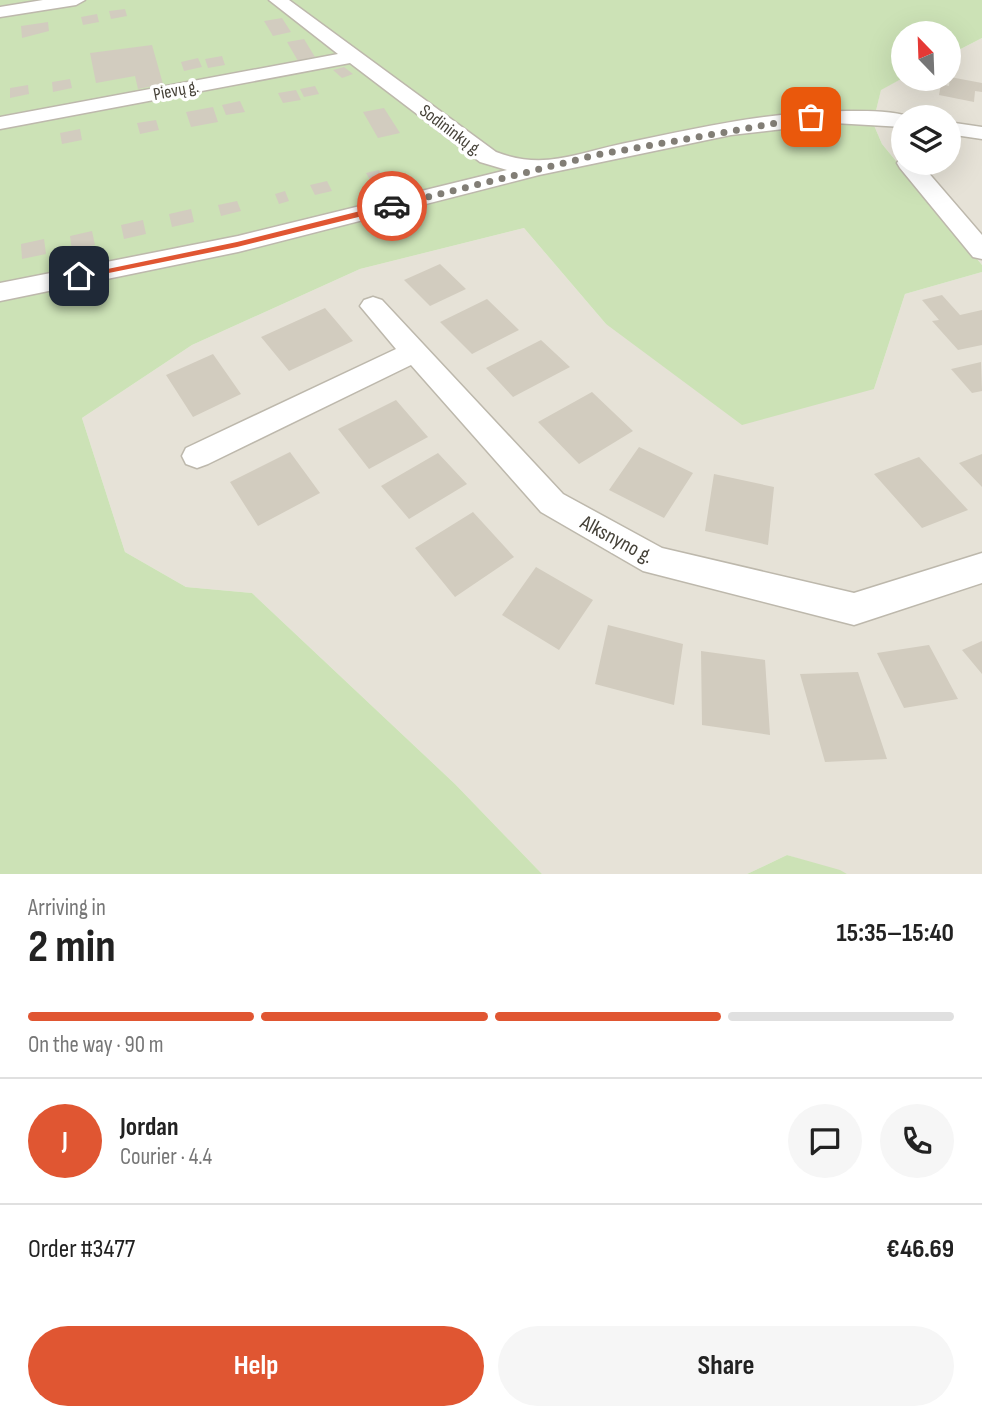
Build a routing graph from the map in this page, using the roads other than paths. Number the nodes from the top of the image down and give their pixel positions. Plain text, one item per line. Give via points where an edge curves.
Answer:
1 (76, 0) edge
2 (278, 0) edge
3 (0, 12) edge
4 (352, 57) junction
5 (891, 119) edge
6 (0, 123) edge
7 (961, 130) edge
8 (982, 133) edge
9 (545, 168) junction
10 (918, 175) edge
11 (982, 250) edge
12 (0, 292) edge
13 (373, 306) dead end
14 (414, 352) junction
15 (197, 456) dead end
16 (982, 568) edge

1 - 3 street
2 - 4 street, Sodininkų g.
4 - 6 street, Pievų g.
4 - 9 street, Sodininkų g. via 488,157 514,166
5 - 9 street, Sodininkų g. via 789,119
7 - 8 street
9 - 12 street via 237,244
10 - 11 street
13 - 14 street, Alksnyno g.
14 - 15 street
14 - 16 street, Alksnyno g. via 552,503 655,561 854,608

